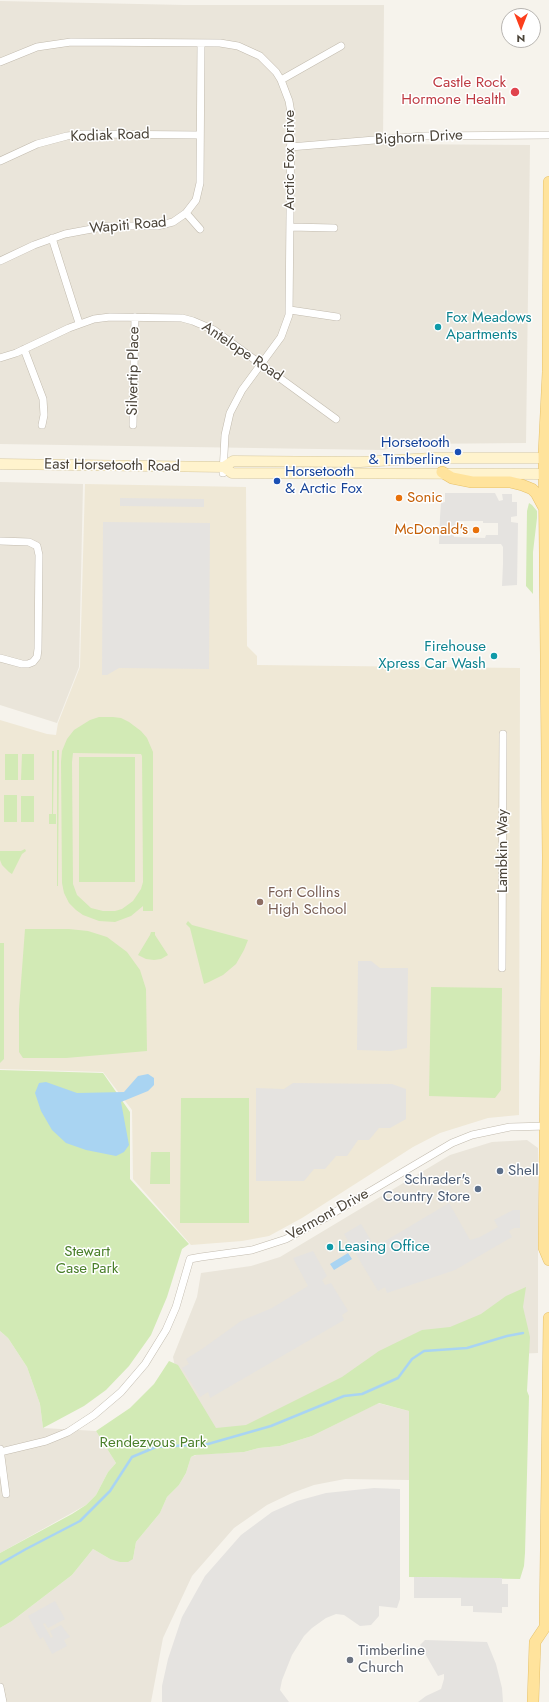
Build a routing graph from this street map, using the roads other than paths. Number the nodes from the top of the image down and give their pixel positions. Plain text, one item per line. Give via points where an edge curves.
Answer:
1 (201, 43) junction
2 (341, 46) dead end
3 (0, 62) edge
4 (281, 80) junction
5 (200, 135) junction
6 (549, 135) edge
7 (290, 147) junction
8 (0, 161) edge
9 (549, 182) edge
10 (186, 213) junction
11 (290, 227) junction
12 (334, 228) dead end
13 (200, 229) dead end
14 (52, 238) junction
15 (0, 261) edge
16 (290, 310) junction
17 (135, 317) junction
18 (337, 317) dead end
19 (79, 323) junction
20 (24, 349) junction
21 (0, 358) edge
22 (261, 364) junction
23 (336, 419) dead end
24 (42, 425) dead end
25 (133, 425) dead end
26 (546, 458) edge
27 (0, 464) edge
28 (223, 470) junction
29 (442, 472) junction
30 (547, 474) edge
31 (544, 509) junction
32 (0, 541) edge
33 (0, 658) edge
34 (503, 734) dead end
35 (548, 864) edge
36 (502, 968) dead end
37 (547, 1126) edge
38 (549, 1260) edge
39 (549, 1318) edge
40 (0, 1451) edge
41 (6, 1494) dead end
42 (547, 1544) edge
43 (547, 1630) edge
44 (0, 1686) edge
45 (2, 1702) edge
46 (533, 1702) edge

1 - 3 street, Arctic Fox Drive via 71,42 28,49
1 - 4 street, Arctic Fox Drive via 228,44 249,50 268,63
1 - 5 street, Wapiti Road
2 - 4 street
4 - 7 street, Arctic Fox Drive via 291,113
5 - 8 street, Kodiak Road via 67,136 37,144
5 - 10 street, Wapiti Road via 199,191
6 - 7 street, Bighorn Drive via 423,136
7 - 11 street, Arctic Fox Drive
9 - 26 main road
10 - 13 street, Wapiti Road
10 - 14 street, Wapiti Road via 162,226 108,226
11 - 12 street
11 - 16 street, Arctic Fox Drive
14 - 15 street, Wapiti Road
14 - 19 street
16 - 18 street
16 - 22 street, Arctic Fox Drive via 281,337
17 - 19 street, Antelope Road via 110,317
17 - 22 street, Antelope Road via 177,318 198,322 214,330
17 - 25 street, Silvertip Place
19 - 20 street, Antelope Road
20 - 21 street, Antelope Road
20 - 24 street via 43,399
22 - 23 street, Antelope Road
22 - 28 street, Arctic Fox Drive via 230,413 225,435
26 - 28 main road, East Horsetooth Road via 432,458 360,462 233,461
26 - 30 main road
27 - 28 main road, East Horsetooth Road
28 - 29 main road, East Horsetooth Road via 232,473
29 - 30 main road, East Horsetooth Road
29 - 31 main road via 452,478 472,482 510,482 522,485 536,492
30 - 31 main road
31 - 35 main road
32 - 33 street via 29,542 37,546 40,555 37,657 28,664
34 - 36 street, Lambkin Way
35 - 37 main road
37 - 38 main road via 544,1248
37 - 40 street, Vermont Drive via 510,1127 472,1135 446,1146 286,1239 252,1250 190,1259 176,1307 166,1330 145,1364 121,1392 94,1415 68,1432 46,1441
39 - 42 main road
40 - 41 street
42 - 43 main road
43 - 46 main road via 535,1642
44 - 45 street

